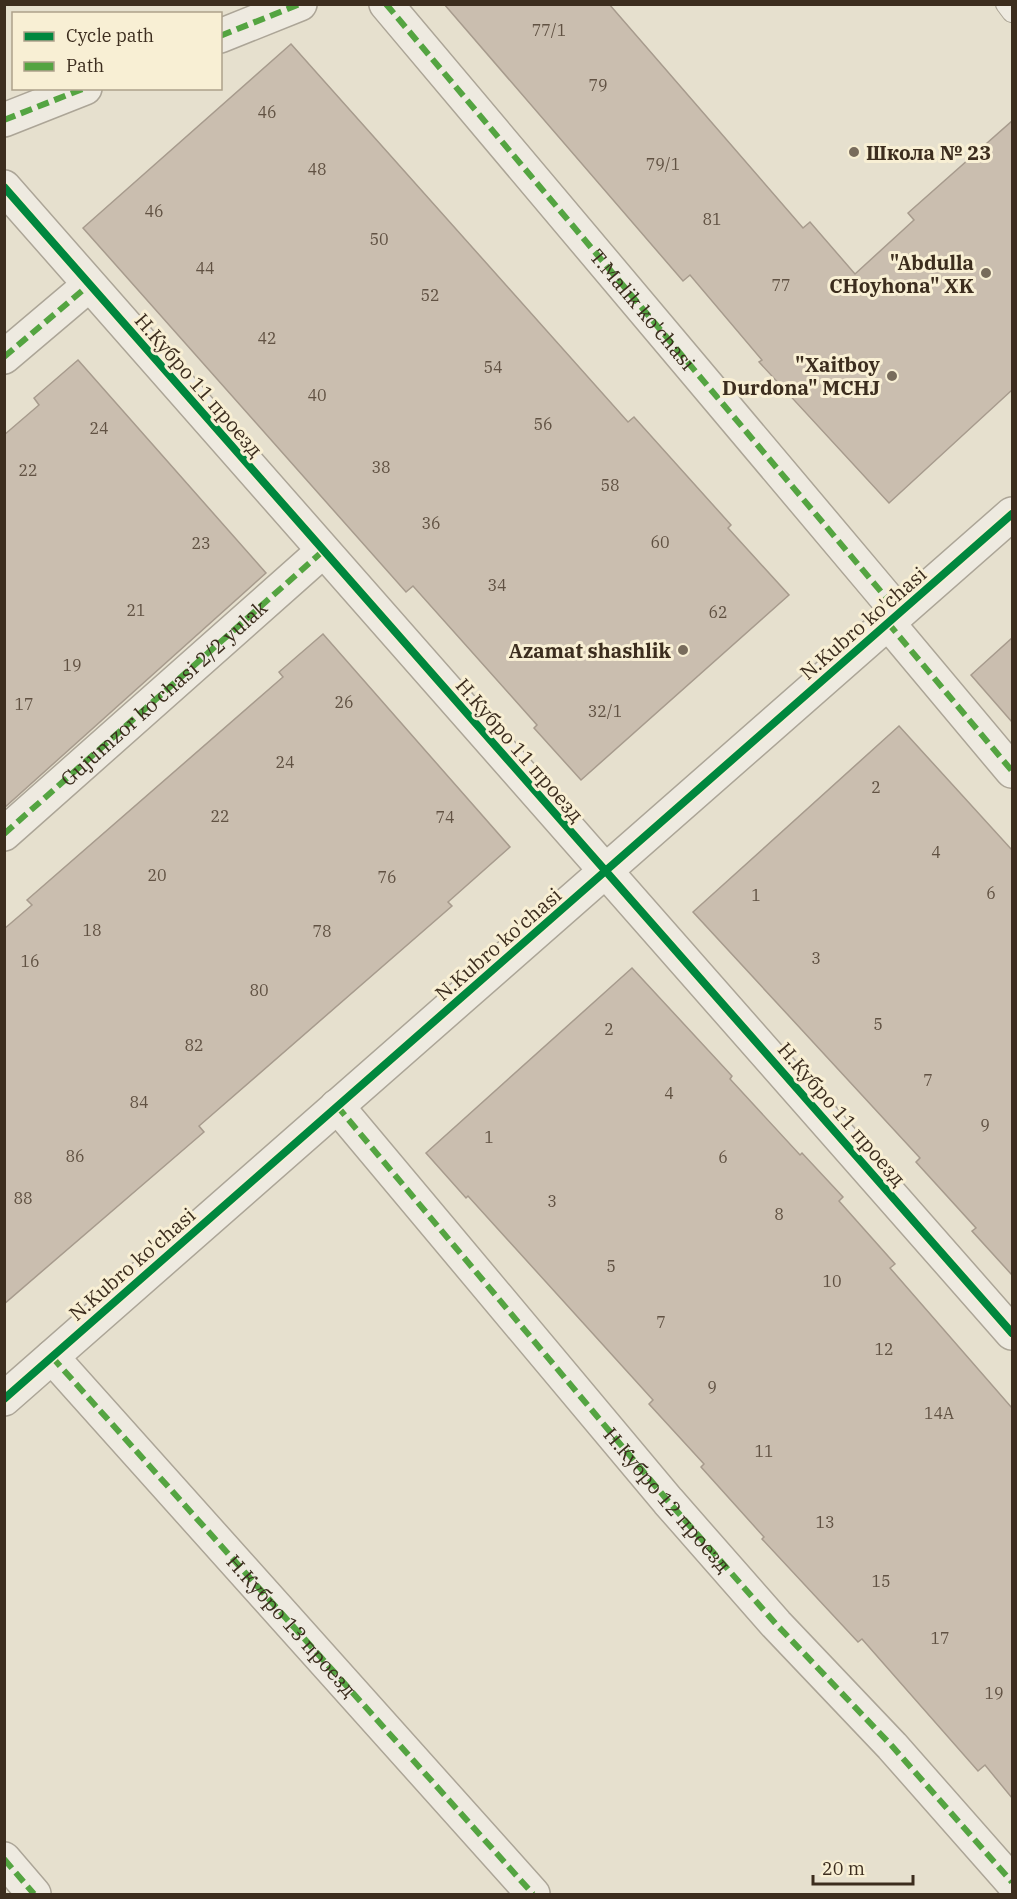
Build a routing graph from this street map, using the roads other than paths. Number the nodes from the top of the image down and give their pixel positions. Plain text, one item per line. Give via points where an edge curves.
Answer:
1 (300, 4) edge
2 (386, 4) edge
3 (1006, 4) edge
4 (1012, 12) edge
5 (222, 35) edge
6 (80, 90) edge
7 (4, 120) edge
8 (4, 187) edge
9 (89, 285) junction
10 (4, 357) edge
11 (1012, 513) edge
12 (323, 551) junction
13 (893, 618) junction
14 (1012, 771) edge
15 (4, 834) edge
16 (605, 871) junction
17 (338, 1106) junction
18 (1012, 1333) edge
19 (52, 1356) junction
20 (4, 1399) edge
21 (4, 1859) edge
22 (1012, 1882) edge
23 (34, 1894) edge
24 (533, 1894) edge

1 - 5 street
2 - 13 street, T.Malik ko'chasi
3 - 4 lane
6 - 7 street
8 - 9 street, Н.Кубро 11 проезд
9 - 10 street
9 - 12 street, Н.Кубро 11 проезд
11 - 13 street, N.Kubro ko'chasi
12 - 15 street, Gujumzor ko'chasi 2/2 yulak
12 - 16 street, Н.Кубро 11 проезд
13 - 14 street, T.Malik ko'chasi
13 - 16 street, N.Kubro ko'chasi
16 - 17 street, N.Kubro ko'chasi
16 - 18 street, Н.Кубро 11 проезд
17 - 19 street, N.Kubro ko'chasi
17 - 22 street, Н.Кубро 12 проезд via 668,1500
19 - 20 street, N.Kubro ko'chasi
19 - 24 street, Н.Кубро 13 проезд
21 - 23 street

